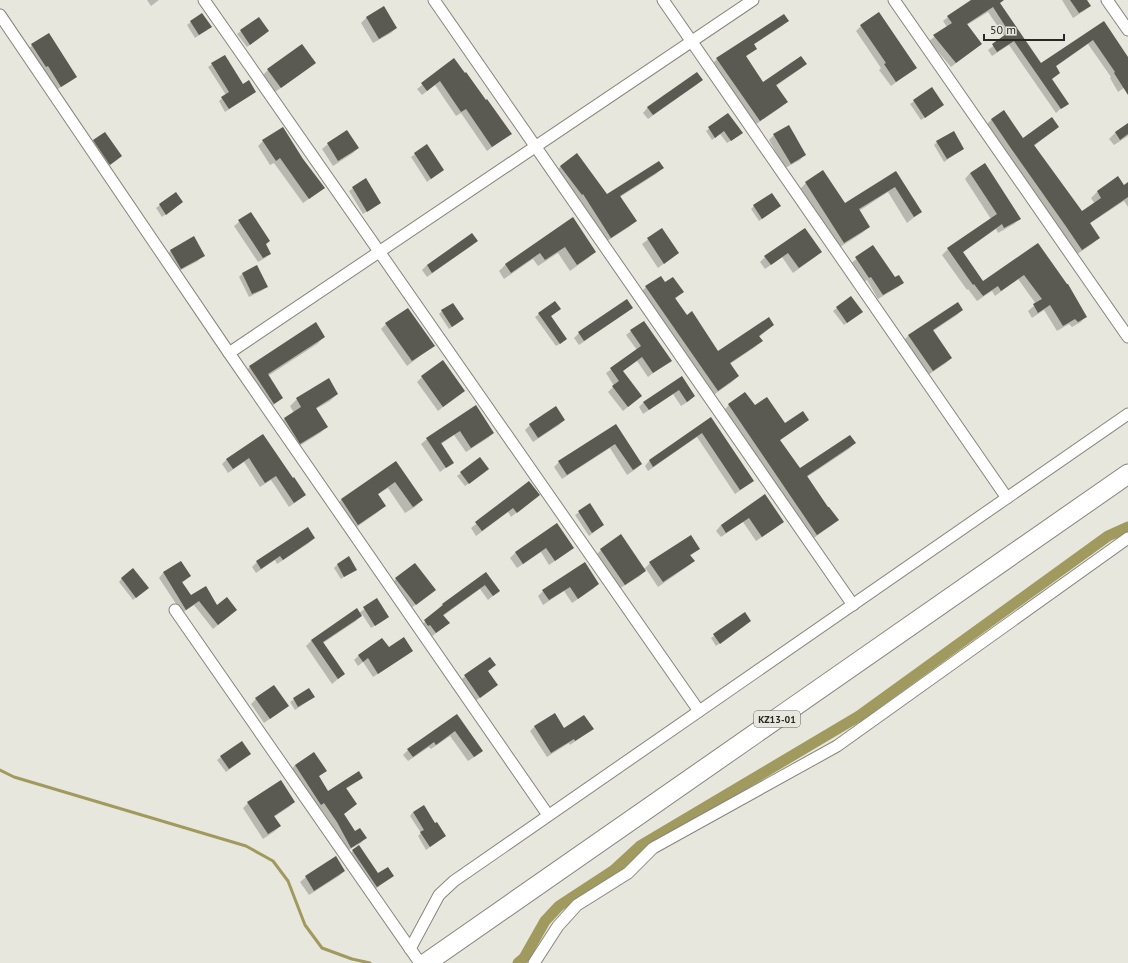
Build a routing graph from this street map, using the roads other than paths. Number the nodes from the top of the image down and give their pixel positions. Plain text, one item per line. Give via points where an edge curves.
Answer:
1 (204, 0) edge
2 (434, 0) edge
3 (663, 0) edge
4 (753, 0) edge
5 (894, 0) edge
6 (1107, 0) edge
7 (0, 16) edge
8 (1128, 30) edge
9 (692, 41) junction
10 (535, 147) junction
11 (379, 252) junction
12 (1128, 337) edge
13 (229, 353) junction
14 (1128, 414) edge
15 (1128, 474) edge
16 (1007, 498) junction
17 (1128, 538) edge
18 (853, 605) junction
19 (175, 610) dead end
20 (699, 711) junction
21 (548, 815) junction
22 (410, 949) junction
23 (420, 963) edge
24 (426, 963) edge
25 (534, 963) edge

1 - 11 street
2 - 10 street
3 - 9 street
4 - 9 street
5 - 12 street
6 - 8 street
7 - 13 street
9 - 10 street
9 - 16 street
10 - 11 street
10 - 18 street
11 - 13 street
11 - 20 street
13 - 21 street
14 - 16 street
15 - 24 highway, KZ13-01
16 - 18 street
17 - 25 street via 837,746 653,848 628,873 576,905 558,926
18 - 20 street
19 - 22 street
20 - 21 street
21 - 22 street via 454,880 439,896
22 - 23 street

